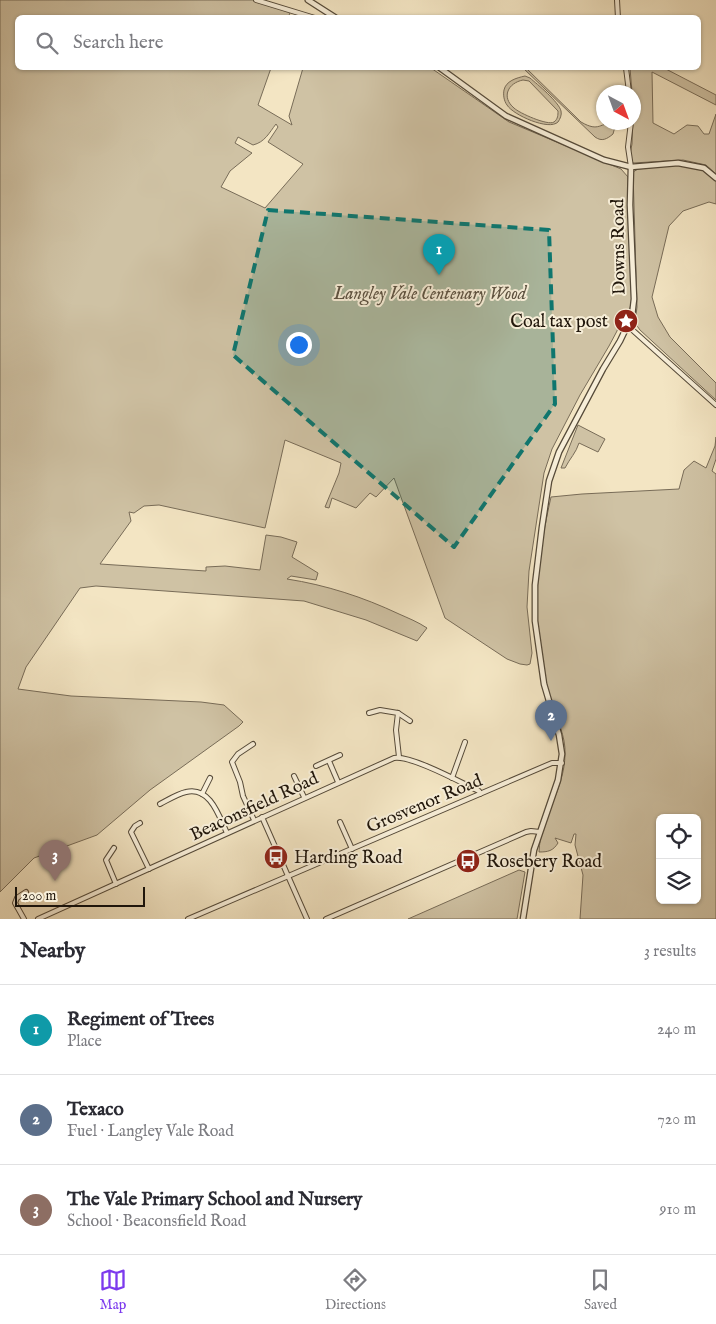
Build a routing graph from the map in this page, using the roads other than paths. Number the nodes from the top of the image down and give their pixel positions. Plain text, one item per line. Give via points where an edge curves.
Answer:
1 (256, 0) edge
2 (308, 0) edge
3 (617, 0) edge
4 (305, 15) edge
5 (331, 15) edge
6 (618, 15) edge
7 (443, 70) edge
8 (626, 70) edge
9 (628, 85) edge
10 (630, 130) edge
11 (631, 167) junction
12 (716, 178) edge
13 (628, 326) junction
14 (716, 405) edge
15 (369, 713) dead end
16 (398, 713) junction
17 (410, 721) dead end
18 (465, 742) dead end
19 (253, 744) dead end
20 (340, 755) dead end
21 (400, 757) junction
22 (329, 761) junction
23 (562, 763) junction
24 (316, 766) dead end
25 (294, 776) dead end
26 (210, 778) dead end
27 (452, 778) junction
28 (338, 782) junction
29 (202, 794) junction
30 (480, 794) junction
31 (304, 798) junction
32 (160, 804) dead end
33 (262, 817) junction
34 (254, 820) junction
35 (340, 822) dead end
36 (140, 823) dead end
37 (540, 832) junction
38 (227, 833) junction
39 (114, 848) dead end
40 (352, 849) junction
41 (99, 860) dead end
42 (106, 860) junction
43 (149, 869) junction
44 (288, 876) junction
45 (116, 884) junction
46 (26, 892) dead end
47 (24, 919) edge
48 (38, 919) edge
49 (188, 919) edge
50 (307, 919) edge
51 (326, 919) edge
52 (522, 919) edge

1 - 4 street
2 - 5 street
3 - 6 street
7 - 11 street via 506,116 604,160
8 - 9 street
10 - 11 street via 628,155
11 - 12 street via 678,163 704,168
11 - 13 street, Downs Road via 634,299
13 - 14 street
13 - 23 street, Downs Road via 559,452 550,476 542,527 535,585 535,621 544,684 559,735
15 - 16 street via 380,710
16 - 17 street
16 - 21 street via 396,730
18 - 27 street
19 - 34 street via 232,762
20 - 22 street
21 - 27 street
21 - 28 street, Beaconsfield Road
22 - 24 street
22 - 28 street
23 - 30 street, Grosvenor Road via 552,763
23 - 37 street
25 - 31 street
26 - 29 street
27 - 30 street
28 - 31 street, Beaconsfield Road
29 - 32 street via 188,792
29 - 38 street via 212,802
30 - 40 street, Grosvenor Road
31 - 33 street, Beaconsfield Road
33 - 34 street, Beaconsfield Road
33 - 44 street
34 - 38 street, Beaconsfield Road
35 - 40 street
36 - 43 street via 131,832
37 - 51 street via 526,832
37 - 52 street
38 - 43 street, Beaconsfield Road
39 - 42 street
40 - 44 street, Grosvenor Road
41 - 42 street
42 - 45 street
43 - 45 street, Beaconsfield Road
44 - 49 street, Grosvenor Road
44 - 50 street
45 - 48 street, Beaconsfield Road
46 - 47 street via 15,903

